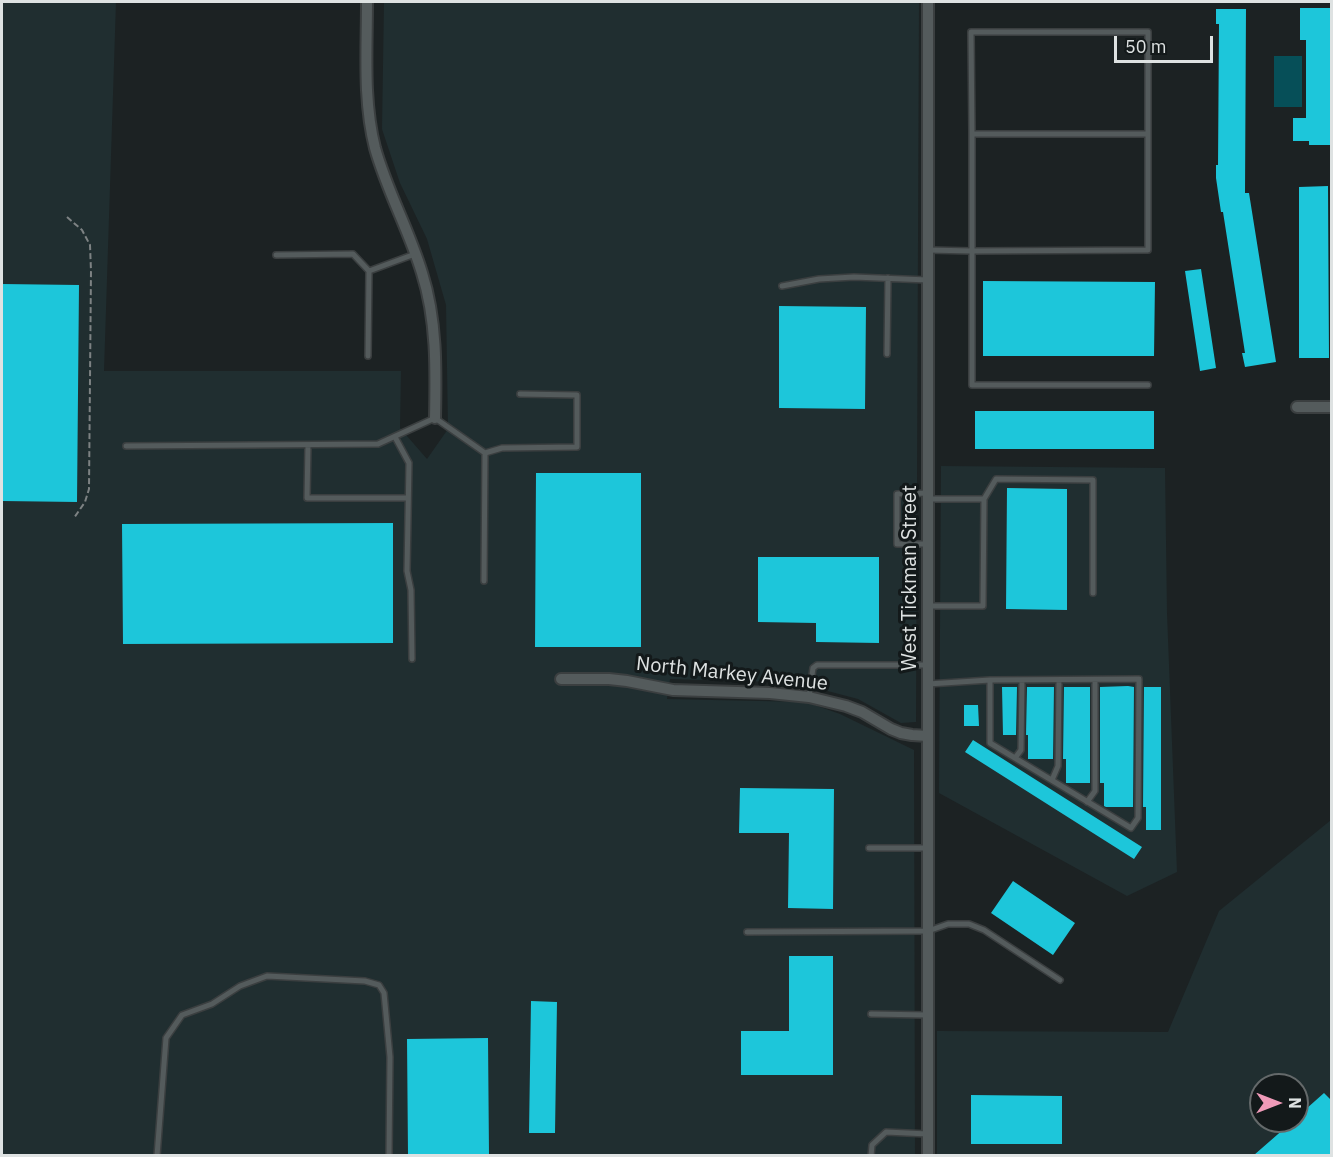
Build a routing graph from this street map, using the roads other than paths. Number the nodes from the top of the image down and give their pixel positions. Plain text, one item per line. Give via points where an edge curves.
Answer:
1 (367, 2) edge
2 (928, 2) edge
3 (972, 134) junction
4 (1148, 134) junction
5 (928, 250) junction
6 (972, 251) junction
7 (416, 254) junction
8 (276, 255) dead end
9 (369, 271) junction
10 (888, 278) junction
11 (928, 280) junction
12 (782, 285) dead end
13 (887, 354) dead end
14 (368, 356) dead end
15 (1148, 385) dead end
16 (520, 394) dead end
17 (1297, 407) dead end
18 (1332, 407) edge
19 (435, 418) junction
20 (395, 437) junction
21 (308, 445) junction
22 (126, 446) dead end
23 (485, 453) junction
24 (929, 496) junction
25 (408, 498) junction
26 (984, 500) junction
27 (928, 544) junction
28 (484, 580) dead end
29 (1093, 593) dead end
30 (928, 606) junction
31 (412, 659) dead end
32 (928, 665) junction
33 (561, 679) dead end
34 (990, 680) junction
35 (1022, 680) junction
36 (1059, 680) junction
37 (1095, 680) junction
38 (928, 684) junction
39 (809, 697) junction
40 (928, 736) junction
41 (1016, 758) junction
42 (1052, 780) junction
43 (1088, 802) junction
44 (869, 848) dead end
45 (928, 848) junction
46 (928, 931) junction
47 (747, 932) dead end
48 (1060, 980) dead end
49 (871, 1014) dead end
50 (928, 1015) junction
51 (928, 1134) junction
52 (157, 1155) edge
53 (389, 1155) edge
54 (871, 1155) edge
55 (928, 1155) edge

1 - 7 street via 368,102 375,147
2 - 5 street, West Tickman Street
3 - 4 lane
3 - 4 lane via 971,32 1148,32
3 - 6 lane
4 - 6 lane via 1148,250
5 - 6 lane
5 - 11 street, West Tickman Street
6 - 15 lane via 972,385
7 - 9 lane
7 - 19 street via 433,324
8 - 9 lane via 353,254
9 - 14 lane
10 - 11 lane
10 - 12 lane via 819,279
10 - 13 lane
11 - 24 street, West Tickman Street
16 - 23 lane via 577,395 577,447 501,448
17 - 18 street
19 - 20 lane
19 - 23 lane
20 - 21 lane via 378,444
20 - 25 lane via 409,463
21 - 22 lane
21 - 25 lane via 307,498
23 - 28 lane
24 - 26 lane
24 - 27 street, West Tickman Street
24 - 27 lane via 897,494 897,544
25 - 31 lane
26 - 29 lane via 996,479 1093,480
26 - 30 lane via 983,606
27 - 30 street, West Tickman Street
30 - 32 street, West Tickman Street
32 - 38 street, West Tickman Street
32 - 39 lane via 817,665 813,668
33 - 39 street, North Markey Avenue via 609,679 673,690
34 - 35 lane
34 - 38 lane
34 - 41 lane via 990,743
35 - 36 lane
35 - 41 lane via 1021,750
36 - 37 lane
36 - 42 lane via 1058,766
37 - 43 lane via 1095,791
37 - 43 lane via 1139,680 1138,818 1131,828
38 - 40 street, West Tickman Street
39 - 40 street, North Markey Avenue via 862,712 902,733
40 - 45 street, West Tickman Street
41 - 42 lane
42 - 43 lane
44 - 45 lane
45 - 46 street, West Tickman Street
46 - 47 lane
46 - 48 lane via 948,924 969,924
46 - 50 street, West Tickman Street
49 - 50 lane
50 - 51 street, West Tickman Street
51 - 54 lane via 886,1132 872,1145
51 - 55 street, West Tickman Street
52 - 53 lane via 166,1038 182,1015 267,976 379,985 384,993 390,1057

